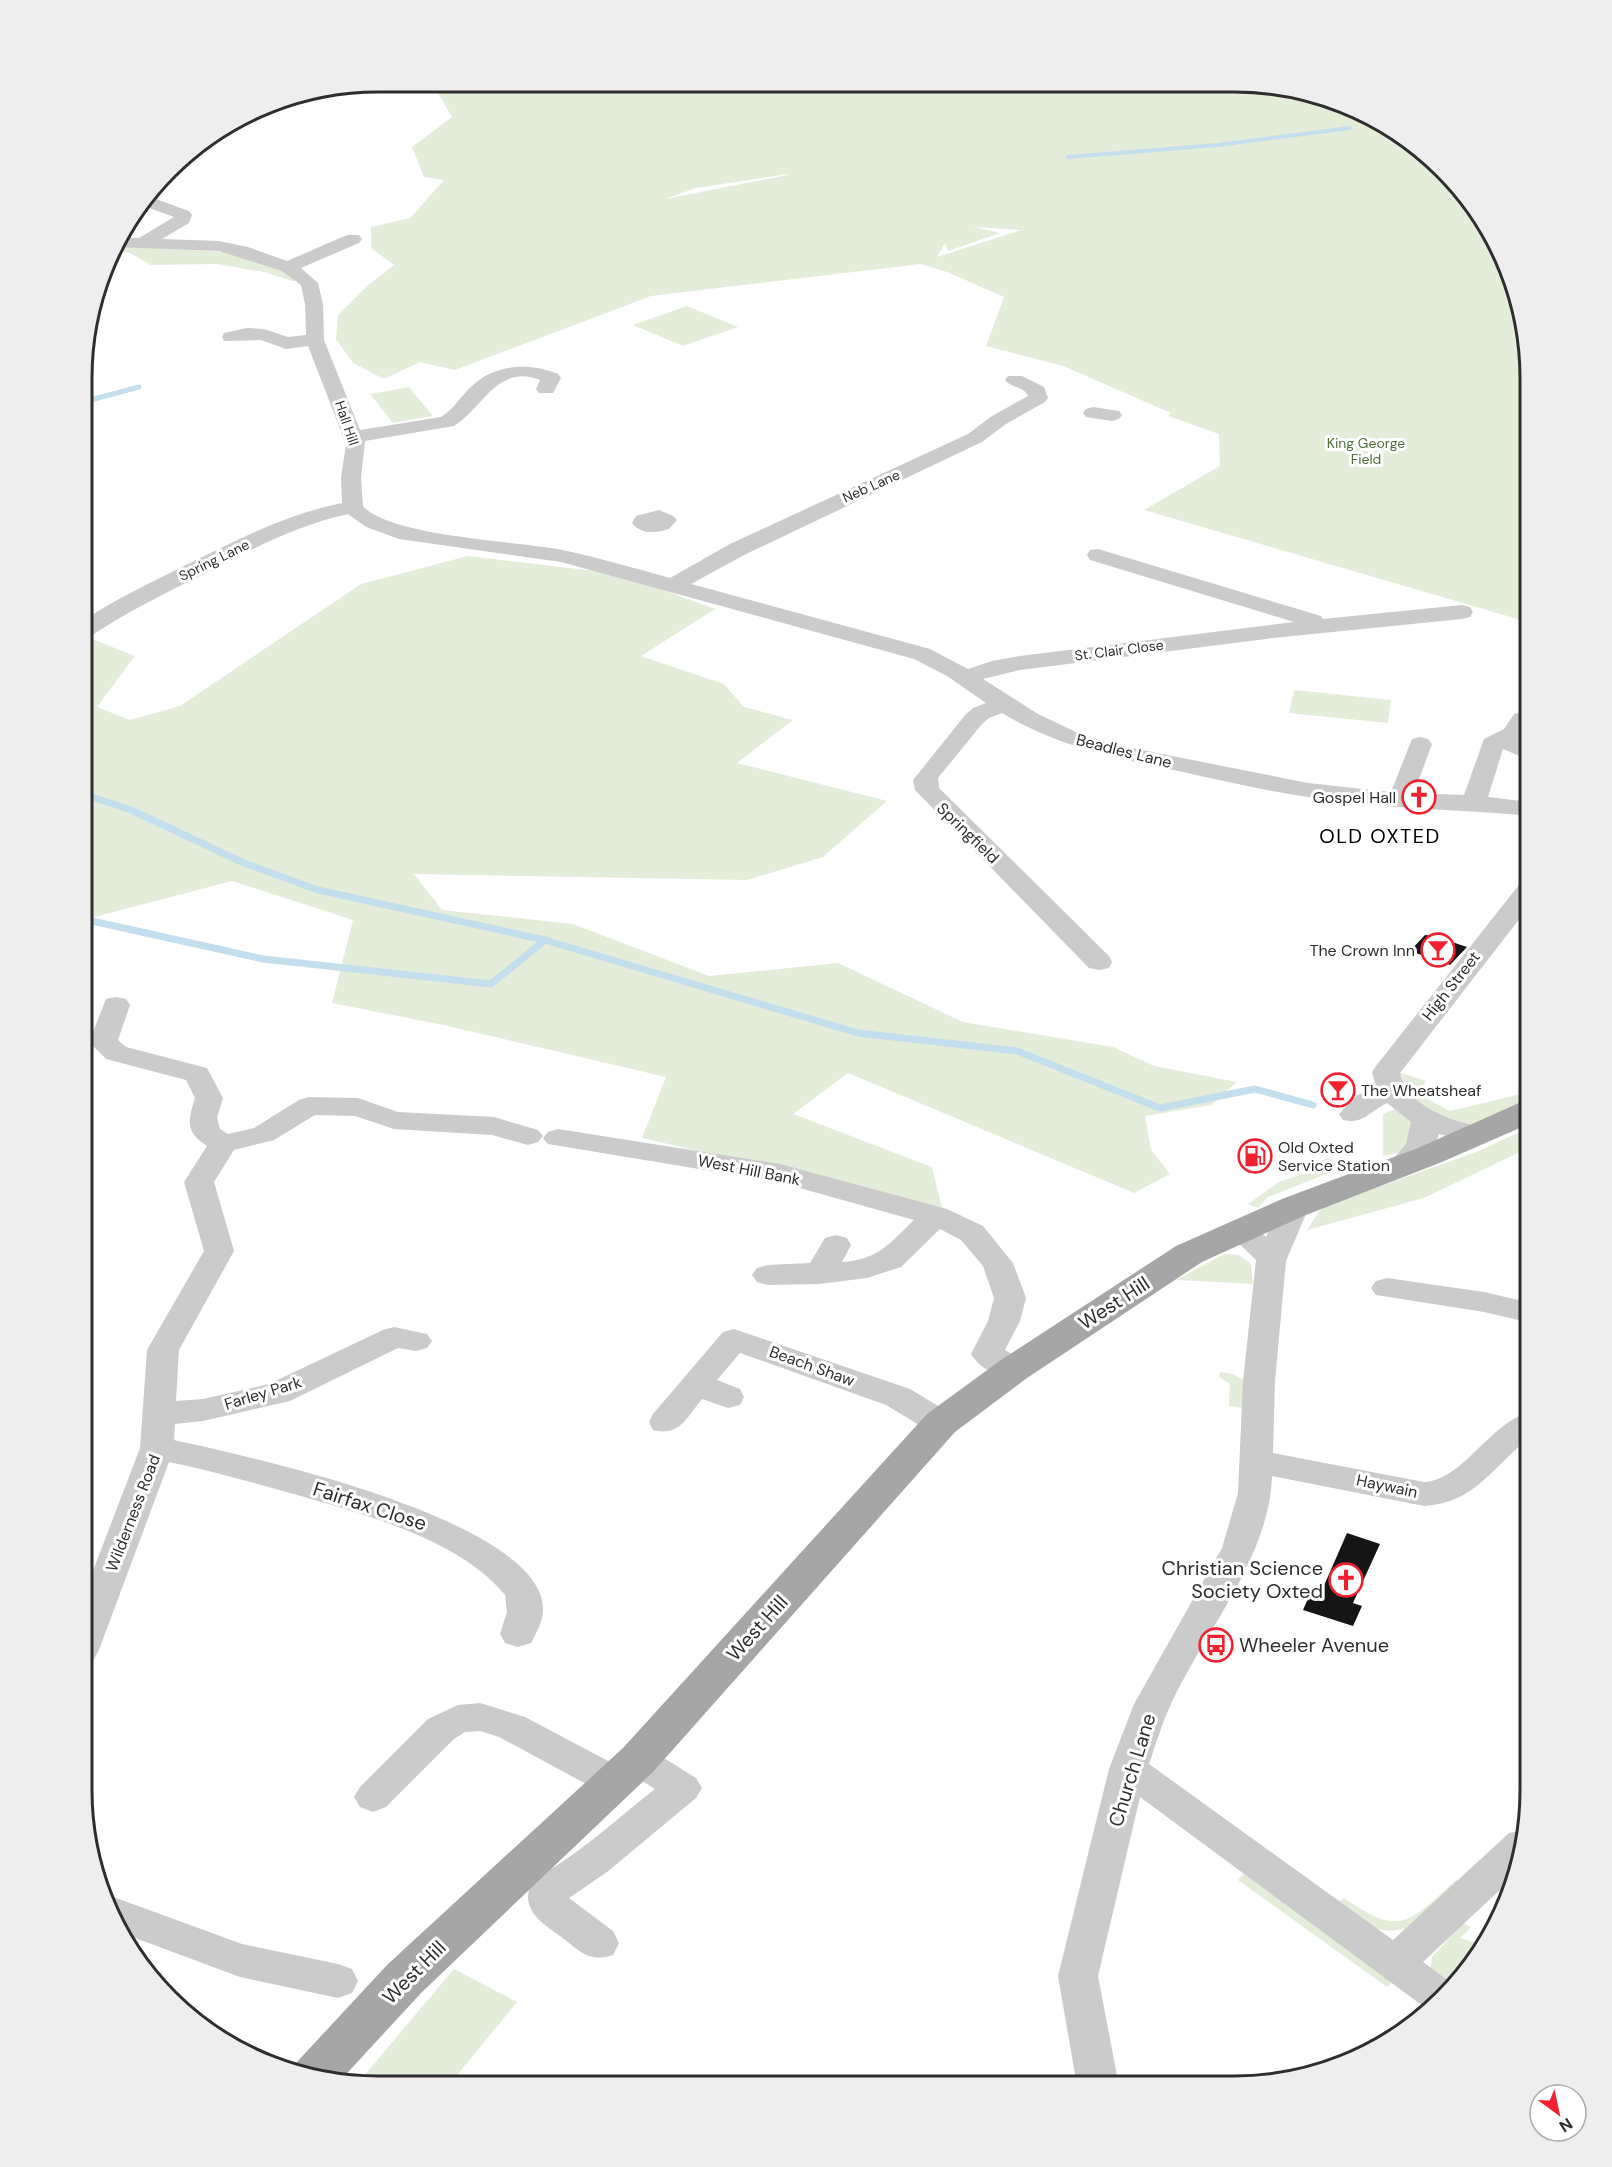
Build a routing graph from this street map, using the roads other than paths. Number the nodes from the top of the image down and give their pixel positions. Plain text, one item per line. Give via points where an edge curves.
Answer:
1 (151, 203) edge
2 (353, 239) dead end
3 (125, 243) edge
4 (141, 244) junction
5 (288, 267) junction
6 (230, 338) dead end
7 (315, 340) junction
8 (1015, 380) dead end
9 (546, 389) dead end
10 (355, 438) junction
11 (898, 452) dead end
12 (912, 468) junction
13 (354, 507) junction
14 (1098, 555) dead end
15 (673, 585) junction
16 (1462, 612) dead end
17 (1274, 621) junction
18 (92, 624) edge
19 (967, 677) junction
20 (1004, 704) junction
21 (1520, 723) edge
22 (1502, 739) junction
23 (1420, 744) dead end
24 (1520, 748) edge
25 (1398, 800) junction
26 (1474, 802) junction
27 (1520, 808) edge
28 (1520, 900) edge
29 (1099, 962) dead end
30 (116, 1005) dead end
31 (1391, 1091) junction
32 (1353, 1114) dead end
33 (1520, 1115) edge
34 (1426, 1119) junction
35 (1478, 1135) junction
36 (528, 1136) dead end
37 (558, 1138) dead end
38 (223, 1144) junction
39 (1402, 1166) junction
40 (1294, 1207) junction
41 (936, 1216) junction
42 (1240, 1230) junction
43 (836, 1245) dead end
44 (1272, 1258) junction
45 (819, 1274) junction
46 (768, 1275) dead end
47 (1402, 1300) dead end
48 (1520, 1310) edge
49 (398, 1334) dead end
50 (1014, 1369) junction
51 (696, 1384) junction
52 (728, 1396) dead end
53 (159, 1414) junction
54 (665, 1422) dead end
55 (942, 1423) junction
56 (1520, 1428) edge
57 (157, 1448) junction
58 (1256, 1462) junction
59 (92, 1621) edge
60 (518, 1634) dead end
61 (1128, 1769) junction
62 (626, 1771) junction
63 (373, 1797) dead end
64 (1513, 1853) edge
65 (121, 1916) edge
66 (599, 1943) dead end
67 (1395, 1963) junction
68 (338, 1981) dead end
69 (1435, 1994) edge
70 (321, 2070) edge
71 (1098, 2076) edge

1 - 4 street via 183,215 183,219
2 - 5 street
3 - 4 street, Hall Hill
4 - 5 street, Hall Hill via 219,246
5 - 7 street, Hall Hill via 309,283
6 - 7 street via 247,334 286,343
7 - 10 street, Hall Hill
8 - 12 street, Neb Lane via 1031,386 1038,398 975,438
9 - 10 street via 551,378 543,374 512,373 484,385 460,416 447,422
10 - 13 street, Hall Hill via 351,478
11 - 12 street
12 - 15 street, Neb Lane via 738,549
13 - 15 street via 360,515 390,530 561,556
13 - 18 street, Spring Lane via 301,520 234,550 112,610
14 - 17 street, St. Clair Close
15 - 19 street, Beadles Lane via 922,654
16 - 17 street, St. Clair Close via 1327,625
17 - 19 street, St. Clair Close via 1020,663
19 - 20 street, Beadles Lane
20 - 25 street, Beadles Lane via 1053,730 1108,750 1299,788
20 - 29 street, Springfield via 974,719 924,780 925,786 932,798
21 - 22 street via 1514,734
22 - 24 street
22 - 26 street via 1492,744
23 - 25 street
25 - 26 street, Beadles Lane
26 - 27 street, Beadles Lane
28 - 31 street, High Street via 1386,1072
30 - 38 street via 103,1042 117,1053 197,1074 209,1098 203,1118 206,1133
31 - 32 street via 1366,1102
31 - 34 street
33 - 35 main road, West Hill
34 - 35 street
34 - 39 street via 1426,1134
35 - 39 main road, West Hill
36 - 38 street via 494,1126 394,1120 358,1107 316,1105 264,1134
37 - 41 street, West Hill Bank via 780,1173
38 - 53 street, Wilderness Road via 199,1182 219,1251 163,1350
39 - 40 main road, West Hill
40 - 42 main road, West Hill
40 - 44 street, Church Lane
41 - 45 street via 890,1260 856,1271
41 - 50 street, West Hill Bank via 972,1233 998,1263 1010,1298 1004,1321 987,1354
42 - 44 street
42 - 50 main road, West Hill via 1189,1254
43 - 45 street
44 - 58 street, Church Lane via 1259,1381
45 - 46 street
47 - 48 street via 1484,1302
49 - 53 street, Farley Park via 278,1393 203,1410
50 - 55 main road, West Hill
51 - 52 street
51 - 54 street, Beach Shaw
51 - 55 street, Beach Shaw via 734,1339 898,1397
53 - 57 street, Wilderness Road
55 - 62 main road, West Hill
56 - 58 street, Haywain via 1461,1482 1442,1493 1424,1494
57 - 59 street, Wilderness Road
57 - 60 street, Fairfax Close via 345,1496 432,1526 475,1550 516,1583 526,1611
58 - 61 street, Church Lane via 1255,1493 1239,1548 1152,1704
61 - 67 street
61 - 71 street, Church Lane via 1078,1976
62 - 63 street via 480,1717 466,1706 458,1719 441,1729
62 - 66 street via 682,1788 593,1861 548,1891 551,1908
62 - 70 main road, West Hill via 405,1978
64 - 67 street
65 - 68 street via 240,1960
67 - 69 street

